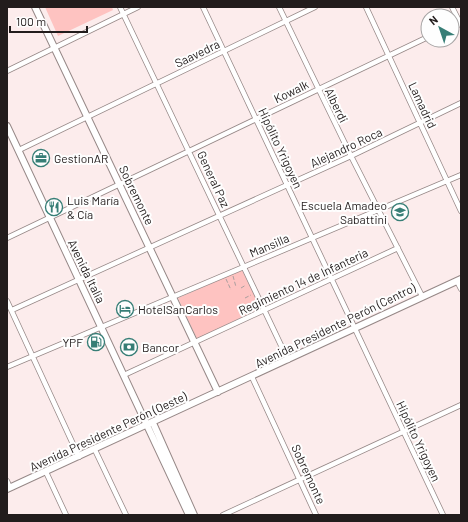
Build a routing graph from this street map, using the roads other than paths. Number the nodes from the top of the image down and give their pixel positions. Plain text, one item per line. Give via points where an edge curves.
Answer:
1 (35, 7) edge
2 (120, 7) edge
3 (138, 7) edge
4 (203, 7) edge
5 (278, 7) edge
6 (315, 7) edge
7 (366, 7) edge
8 (124, 14) junction
9 (285, 21) junction
10 (420, 41) edge
11 (54, 48) junction
12 (224, 51) junction
13 (389, 56) junction
14 (7, 71) edge
15 (156, 84) junction
16 (318, 89) junction
17 (461, 103) edge
18 (88, 116) junction
19 (256, 119) junction
20 (420, 123) junction
21 (7, 126) edge
22 (19, 150) junction
23 (189, 151) junction
24 (351, 156) junction
25 (461, 174) edge
26 (447, 181) junction
27 (120, 184) junction
28 (287, 185) junction
29 (379, 209) junction
30 (461, 211) edge
31 (220, 216) junction
32 (49, 218) junction
33 (312, 237) junction
34 (7, 238) edge
35 (150, 248) junction
36 (398, 248) junction
37 (244, 266) junction
38 (332, 278) junction
39 (79, 280) junction
40 (459, 280) edge
41 (461, 289) edge
42 (173, 296) junction
43 (422, 296) junction
44 (7, 301) edge
45 (264, 309) junction
46 (12, 310) junction
47 (102, 327) junction
48 (356, 328) junction
49 (195, 342) junction
50 (32, 356) junction
51 (288, 360) junction
52 (7, 367) edge
53 (124, 375) junction
54 (252, 377) junction
55 (218, 392) junction
56 (461, 405) edge
57 (150, 424) junction
58 (403, 432) junction
59 (95, 450) junction
60 (79, 457) junction
61 (46, 472) junction
62 (299, 480) junction
63 (7, 481) edge
64 (9, 489) edge
65 (66, 515) edge
66 (126, 515) edge
67 (189, 515) edge
68 (194, 515) edge
69 (224, 515) edge
70 (316, 515) edge
71 (443, 515) edge

1 - 11 main road, Sobremonte
2 - 8 street, General Paz
3 - 8 street
4 - 12 street, Hipólito Yrigoyen
5 - 9 street, Alberdi
6 - 9 street, Saavedra
7 - 13 street, Lamadrid
8 - 11 street
8 - 15 street, General Paz
9 - 12 street, Saavedra
9 - 16 street, Alberdi
10 - 13 street, Kowalk
11 - 14 street
11 - 18 main road, Sobremonte
12 - 15 street, Saavedra
12 - 19 street, Hipólito Yrigoyen
13 - 16 street, Kowalk
13 - 20 street, Lamadrid
15 - 18 street, Saavedra
15 - 23 street, General Paz
16 - 19 street, Kowalk
16 - 24 street, Alberdi
17 - 20 street, Alejandro Roca
18 - 22 street, Saavedra
18 - 27 main road, Sobremonte
19 - 23 street, Kowalk
19 - 28 street, Hipólito Yrigoyen
20 - 24 street, Alejandro Roca
20 - 26 street, Lamadrid
21 - 22 main road, Avenida Italia
22 - 32 main road, Avenida Italia
23 - 27 street, Kowalk
23 - 31 street, General Paz
24 - 28 street, Alejandro Roca
24 - 29 street, Alberdi
25 - 26 street, Mansilla
26 - 29 street, Mansilla
26 - 30 street, Lamadrid
27 - 32 street, Kowalk
27 - 35 main road, Sobremonte
28 - 31 street, Alejandro Roca
28 - 33 street, Hipólito Yrigoyen
29 - 33 street, Mansilla
29 - 36 street, Alberdi
31 - 35 street, Alejandro Roca
31 - 37 street, General Paz
32 - 34 street, Kowalk
32 - 39 main road, Avenida Italia
33 - 37 street, Mansilla
33 - 38 street, Hipólito Yrigoyen
35 - 39 street, Alejandro Roca
35 - 42 main road, Sobremonte
36 - 38 street, Regimiento 14 de Infanteria
36 - 43 street, Alberdi
37 - 42 street, Mansilla
37 - 45 street, General Paz
38 - 45 street, Regimiento 14 de Infanteria
38 - 48 street, Hipólito Yrigoyen
39 - 46 street, Alejandro Roca
39 - 47 main road, Avenida Italia
40 - 41 street
40 - 43 main road, Avenida Presidente Perón (Centro)
42 - 47 street, Mansilla
42 - 49 main road, Sobremonte
43 - 48 main road, Avenida Presidente Perón (Centro)
44 - 46 street
45 - 49 street, Regimiento 14 de Infanteria
45 - 51 street, General Paz
46 - 50 street
47 - 50 street, Mansilla
47 - 53 main road, Avenida Italia
48 - 51 main road, Avenida Presidente Perón (Centro)
48 - 58 street, Hipólito Yrigoyen
49 - 53 street, Regimiento 14 de Infanteria
49 - 55 main road, Sobremonte
50 - 52 street, Mansilla
50 - 60 street
51 - 54 main road, Avenida Presidente Perón (Centro)
53 - 57 main road, Avenida Italia
54 - 55 main road, Avenida Presidente Perón (Centro)
54 - 62 street, Sobremonte
55 - 57 main road, Avenida Presidente Perón (Oeste)
56 - 58 street
57 - 59 main road, Avenida Presidente Perón (Oeste)
57 - 67 main road
57 - 68 main road
58 - 62 street
58 - 71 street, Hipólito Yrigoyen
59 - 60 main road, Avenida Presidente Perón (Oeste)
59 - 66 street
60 - 61 main road, Avenida Presidente Perón (Oeste)
61 - 64 main road, Avenida Presidente Perón (Oeste)
61 - 65 street
62 - 69 street
62 - 70 street, Sobremonte
63 - 64 street

